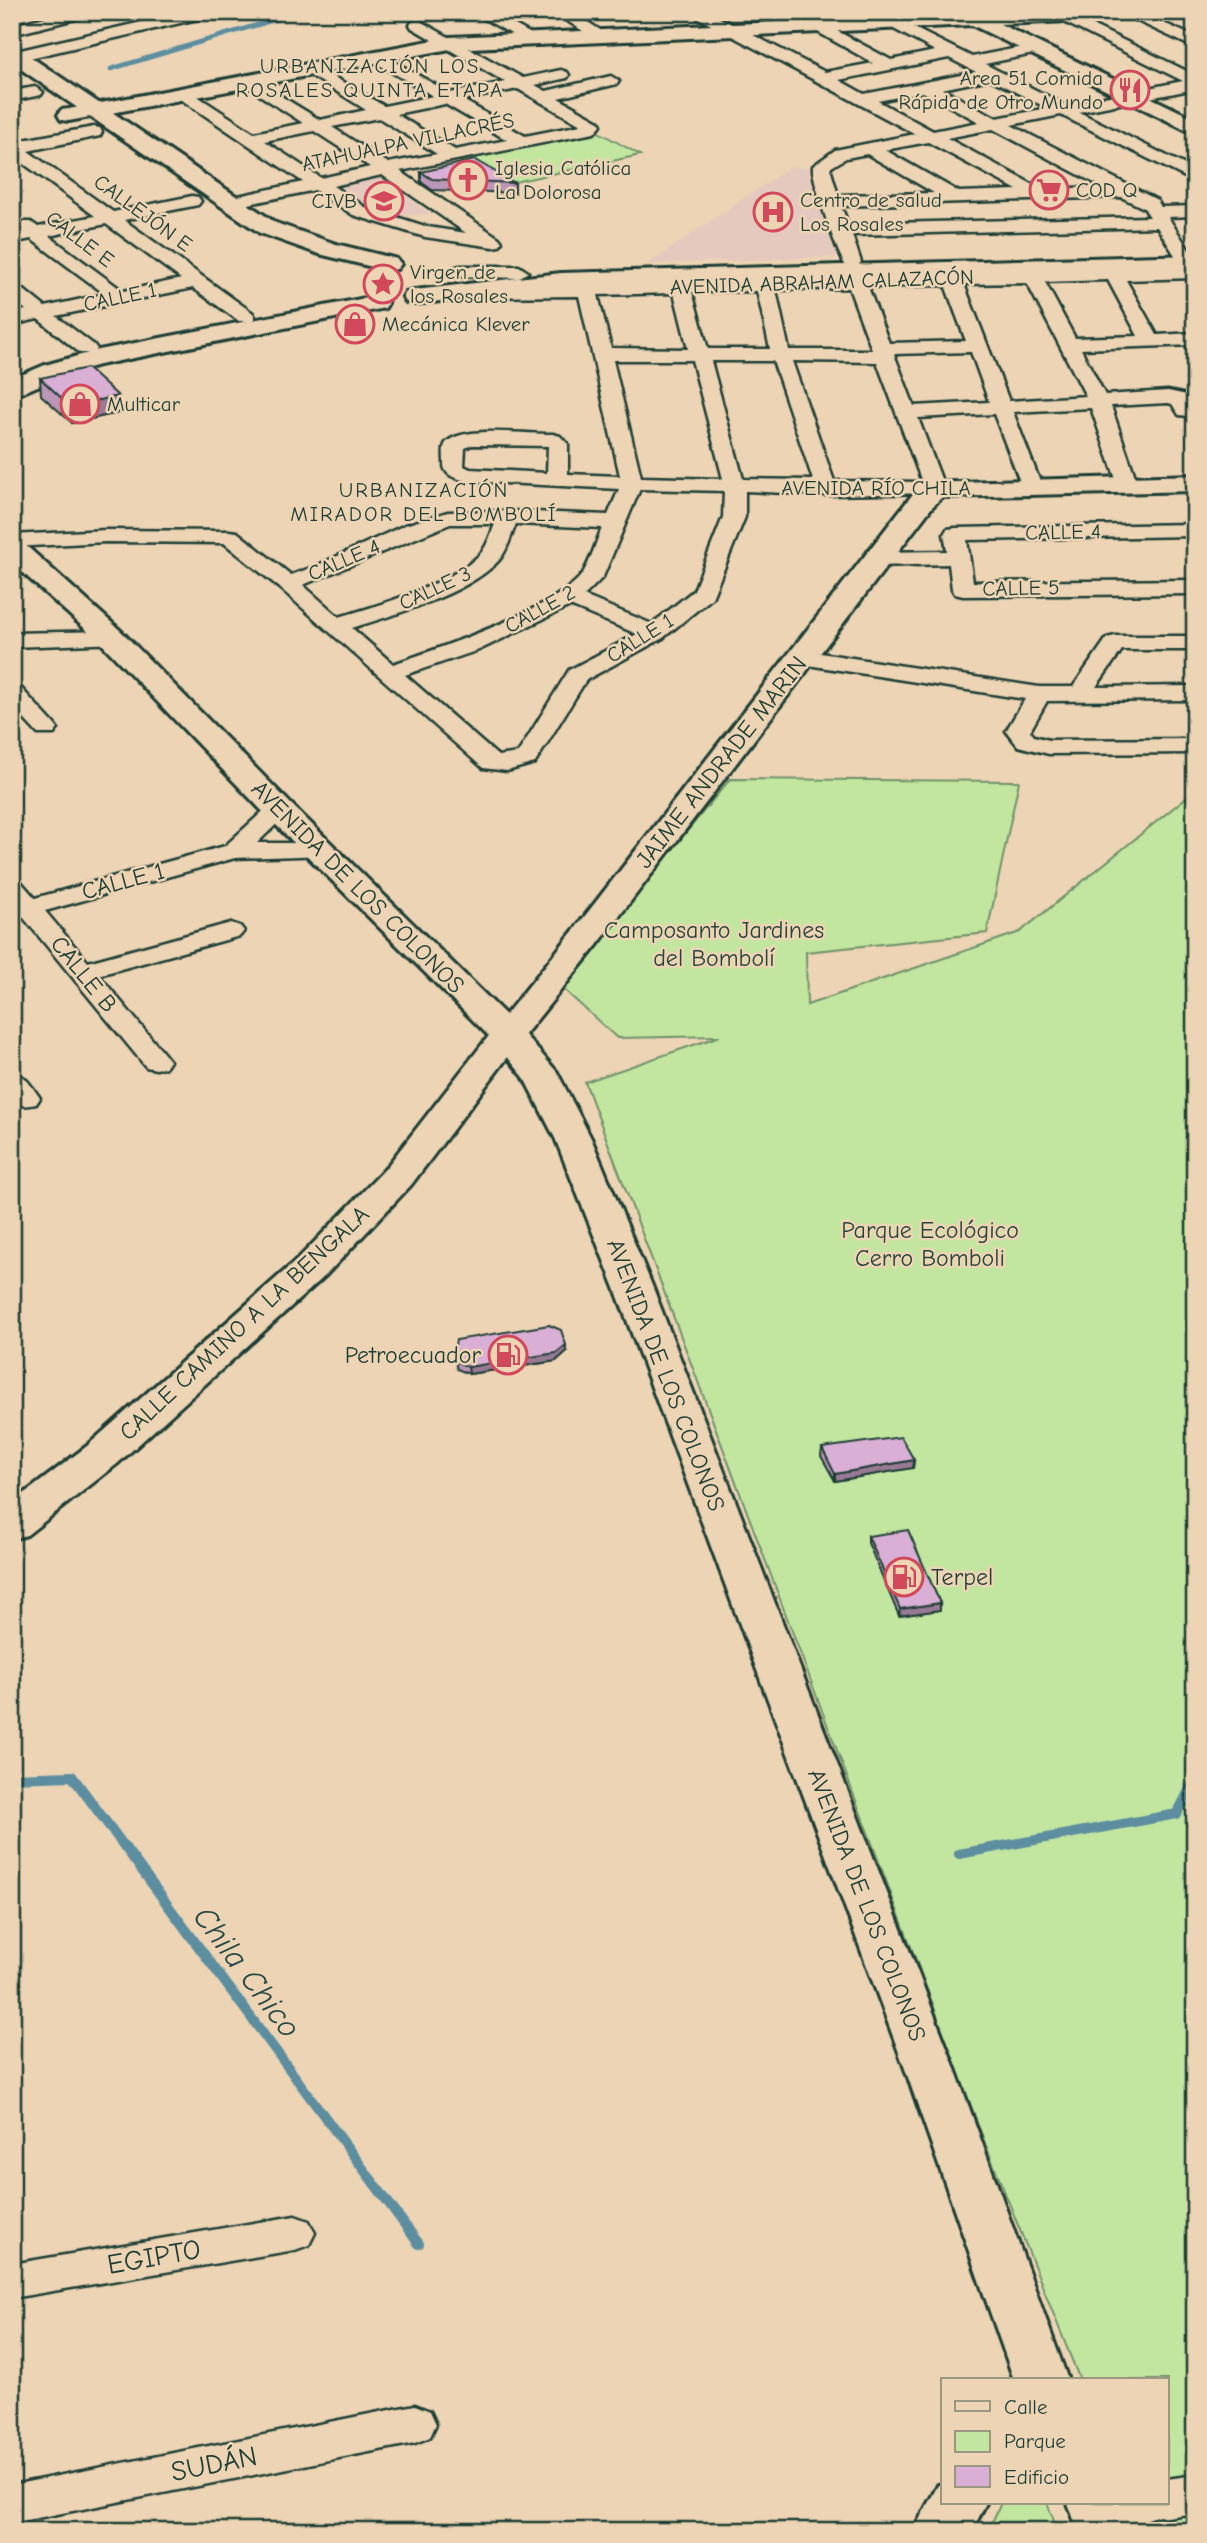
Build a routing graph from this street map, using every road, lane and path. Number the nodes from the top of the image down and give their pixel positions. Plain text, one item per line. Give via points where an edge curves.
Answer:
1 (86, 12) edge
2 (480, 12) edge
3 (790, 12) edge
4 (870, 12) edge
5 (1136, 12) edge
6 (197, 13) edge
7 (697, 13) edge
8 (1128, 13) edge
9 (1053, 14) edge
10 (567, 15) edge
11 (967, 16) edge
12 (598, 24) junction
13 (892, 24) junction
14 (418, 25) dead end
15 (816, 27) junction
16 (12, 30) edge
17 (736, 30) junction
18 (530, 38) junction
19 (450, 43) junction
20 (1195, 43) edge
21 (1037, 49) junction
22 (952, 53) junction
23 (375, 56) junction
24 (14, 62) edge
25 (973, 62) junction
26 (890, 66) junction
27 (310, 68) junction
28 (500, 73) junction
29 (993, 74) junction
30 (822, 78) junction
31 (247, 80) junction
32 (611, 80) dead end
33 (1195, 83) edge
34 (519, 84) junction
35 (926, 87) junction
36 (35, 92) junction
37 (182, 93) junction
38 (1129, 95) junction
39 (12, 96) edge
40 (447, 97) junction
41 (542, 97) junction
42 (862, 99) junction
43 (1064, 110) junction
44 (379, 111) junction
45 (94, 121) junction
46 (993, 122) junction
47 (316, 124) junction
48 (1194, 127) edge
49 (930, 136) junction
50 (250, 139) junction
51 (523, 142) junction
52 (13, 148) edge
53 (869, 148) junction
54 (454, 156) junction
55 (385, 169) junction
56 (1195, 177) edge
57 (316, 185) junction
58 (1124, 192) junction
59 (1037, 194) junction
60 (998, 195) junction
61 (955, 197) junction
62 (192, 201) junction
63 (830, 201) junction
64 (230, 203) junction
65 (1195, 211) edge
66 (12, 216) edge
67 (111, 217) junction
68 (1159, 217) junction
69 (1010, 225) junction
70 (841, 230) junction
71 (34, 233) junction
72 (12, 237) edge
73 (493, 242) junction
74 (1191, 256) edge
75 (416, 269) junction
76 (854, 271) junction
77 (460, 272) junction
78 (531, 272) junction
79 (1195, 272) edge
80 (1114, 274) junction
81 (1033, 276) junction
82 (330, 278) junction
83 (952, 278) junction
84 (561, 280) junction
85 (198, 281) junction
86 (765, 283) junction
87 (681, 285) junction
88 (587, 288) junction
89 (12, 290) edge
90 (449, 294) junction
91 (120, 298) junction
92 (415, 298) junction
93 (376, 303) junction
94 (42, 314) junction
95 (246, 317) junction
96 (12, 319) edge
97 (1195, 339) edge
98 (1150, 340) junction
99 (1070, 344) junction
100 (976, 346) junction
101 (87, 349) junction
102 (882, 352) junction
103 (602, 354) junction
104 (700, 354) junction
105 (781, 357) junction
106 (12, 361) edge
107 (12, 389) edge
108 (1099, 402) junction
109 (1003, 408) junction
110 (905, 413) junction
111 (1192, 416) edge
112 (557, 479) junction
113 (632, 483) junction
114 (1195, 483) edge
115 (1128, 485) junction
116 (735, 486) junction
117 (1032, 487) junction
118 (826, 489) junction
119 (935, 489) junction
120 (508, 517) junction
121 (614, 523) junction
122 (1195, 530) edge
123 (12, 541) edge
124 (12, 548) edge
125 (960, 557) junction
126 (877, 559) junction
127 (288, 583) junction
128 (1195, 587) edge
129 (569, 597) junction
130 (336, 625) junction
131 (655, 633) junction
132 (113, 638) junction
133 (12, 640) edge
134 (1195, 643) edge
135 (801, 657) junction
136 (391, 671) junction
137 (12, 692) edge
138 (1080, 693) junction
139 (1195, 693) edge
140 (1039, 694) junction
141 (46, 729) dead end
142 (1195, 746) edge
143 (279, 810) junction
144 (320, 850) junction
145 (234, 851) junction
146 (12, 887) edge
147 (21, 909) edge
148 (231, 931) dead end
149 (82, 972) junction
150 (507, 1035) junction
151 (156, 1061) dead end
152 (12, 1525) edge
153 (295, 2233) dead end
154 (12, 2281) edge
155 (1039, 2378) edge
156 (415, 2424) dead end
157 (1195, 2494) edge
158 (1168, 2498) edge
159 (12, 2504) edge
160 (957, 2504) edge
161 (941, 2531) edge

1 - 16 street
2 - 18 street
3 - 15 street
4 - 13 street
5 - 8 main road
6 - 24 street
7 - 17 street
8 - 9 main road
8 - 20 street
9 - 11 main road
9 - 33 street
10 - 12 street
11 - 13 main road
11 - 21 main road
12 - 17 main road
12 - 18 main road
13 - 15 main road
13 - 22 street
14 - 19 street
15 - 17 main road
15 - 26 street
17 - 30 street
18 - 19 main road
19 - 23 main road
19 - 28 street
21 - 25 street
21 - 38 main road
22 - 25 street
22 - 26 street
23 - 27 main road
23 - 40 street
24 - 36 main road, AVENIDA ABRAHAM CALAZACÓN
24 - 45 main road, AVENIDA ABRAHAM CALAZACÓN
25 - 29 street
26 - 30 street
27 - 31 main road
27 - 44 street
28 - 34 street
28 - 34 street via 542,65 563,68
29 - 35 street
29 - 43 street
30 - 42 street
31 - 37 main road
31 - 47 street
32 - 41 street
33 - 38 street
34 - 40 street
34 - 41 street
35 - 42 street
35 - 46 street
36 - 39 street
36 - 45 main road, AVENIDA ABRAHAM CALAZACÓN via 69,115
37 - 45 main road
37 - 50 street
38 - 43 street
38 - 48 main road
40 - 44 street
40 - 51 street
41 - 51 street, ATAHUALPA VILLACRÉS via 593,125
42 - 49 street
43 - 46 street
43 - 56 street
44 - 47 street
44 - 54 street
45 - 52 street
45 - 62 main road, AVENIDA ABRAHAM CALAZACÓN
45 - 64 main road, AVENIDA ABRAHAM CALAZACÓN
46 - 49 street
46 - 58 street
47 - 50 street
47 - 55 street
49 - 53 street
49 - 59 street
50 - 57 street
51 - 54 street, ATAHUALPA VILLACRÉS
52 - 67 street, CALLEJÓN E
53 - 61 street
53 - 63 street via 822,166
54 - 55 street, ATAHUALPA VILLACRÉS
55 - 57 street, ATAHUALPA VILLACRÉS
55 - 73 street
57 - 64 street, ATAHUALPA VILLACRÉS
57 - 73 street via 372,217 425,232
58 - 59 street
58 - 68 street via 1144,199
59 - 60 street
60 - 61 street
60 - 69 street
61 - 63 street
62 - 67 street
62 - 82 main road, AVENIDA ABRAHAM CALAZACÓN via 244,236
63 - 70 street
64 - 75 main road, AVENIDA ABRAHAM CALAZACÓN via 300,242
65 - 68 street
66 - 71 street, CALLE E
67 - 71 street
67 - 85 street, CALLEJÓN E
68 - 69 street
68 - 74 street
69 - 70 street
70 - 76 street
71 - 72 street
71 - 91 street, CALLE E
73 - 78 street
74 - 76 street, AVENIDA ABRAHAM CALAZACÓN
74 - 84 main road, AVENIDA ABRAHAM CALAZACÓN
75 - 77 main road, AVENIDA ABRAHAM CALAZACÓN
75 - 82 main road via 358,266
75 - 92 main road via 433,282
76 - 78 street, AVENIDA ABRAHAM CALAZACÓN
76 - 83 street, AVENIDA ABRAHAM CALAZACÓN
76 - 86 street, AVENIDA ABRAHAM CALAZACÓN
76 - 102 street
77 - 78 street, AVENIDA ABRAHAM CALAZACÓN
77 - 84 main road, AVENIDA ABRAHAM CALAZACÓN
79 - 80 street, AVENIDA ABRAHAM CALAZACÓN
80 - 81 street, AVENIDA ABRAHAM CALAZACÓN
80 - 98 street
81 - 83 street, AVENIDA ABRAHAM CALAZACÓN
81 - 99 street
82 - 93 main road, AVENIDA ABRAHAM CALAZACÓN via 346,298
82 - 95 main road via 291,305
83 - 100 street
84 - 90 main road, AVENIDA ABRAHAM CALAZACÓN
85 - 91 street, CALLE 1
85 - 95 street, CALLEJÓN E
86 - 87 street, AVENIDA ABRAHAM CALAZACÓN
86 - 105 street
87 - 88 street, AVENIDA ABRAHAM CALAZACÓN
87 - 104 street, CALLE 1
88 - 90 street, AVENIDA ABRAHAM CALAZACÓN
88 - 103 street
89 - 94 street
90 - 92 main road, AVENIDA ABRAHAM CALAZACÓN
91 - 94 street, CALLE 1
92 - 93 main road, AVENIDA ABRAHAM CALAZACÓN
93 - 107 main road via 114,355 56,370
94 - 96 street, CALLE 1
94 - 101 street
95 - 101 main road
97 - 98 street
98 - 99 street
99 - 108 street
100 - 102 street
100 - 109 street
101 - 106 main road
102 - 105 street
102 - 110 street
103 - 104 street
103 - 113 street
104 - 105 street
104 - 116 street, CALLE 1
105 - 118 street
108 - 109 street
108 - 111 street via 1174,398
108 - 115 street
109 - 110 street
109 - 117 street
110 - 119 street
112 - 112 street, AVENIDA RÍO CHILA via 558,444 554,440 469,439 455,444 453,467 460,474
112 - 113 street, AVENIDA RÍO CHILA
113 - 116 street, AVENIDA RÍO CHILA
113 - 121 street, CALLE 2
114 - 115 main road, AVENIDA RÍO CHILA
115 - 117 main road, AVENIDA RÍO CHILA
116 - 118 street, AVENIDA RÍO CHILA
116 - 131 street, CALLE 1 via 734,517 704,593
117 - 119 main road, AVENIDA RÍO CHILA
118 - 119 street, AVENIDA RÍO CHILA
119 - 126 main road, JAIME ANDRADE MARIN
120 - 121 street
120 - 127 street, CALLE 4 via 438,520
120 - 130 street, CALLE 3 via 493,552 476,570 404,604
121 - 129 street, CALLE 2 via 592,577
122 - 125 street, CALLE 4 via 955,534
123 - 127 street via 73,536 229,537
124 - 132 main road, AVENIDA DE LOS COLONOS
125 - 126 street, CALLE 5
125 - 128 street, CALLE 5 via 962,589
126 - 135 main road, JAIME ANDRADE MARIN
127 - 130 street
129 - 131 street
129 - 136 street, CALLE 2 via 471,645
130 - 136 street
131 - 136 street, CALLE 1 via 577,676 527,758 507,764 491,763
132 - 133 street
132 - 143 main road, AVENIDA DE LOS COLONOS
134 - 138 street via 1115,643
135 - 140 street
135 - 150 main road, JAIME ANDRADE MARIN
137 - 141 street
138 - 139 street
138 - 140 street
140 - 142 street via 1018,731 1026,741 1049,747
143 - 144 main road, AVENIDA DE LOS COLONOS
143 - 145 street, CALLE 1
144 - 145 street, CALLE 1
144 - 150 main road, AVENIDA DE LOS COLONOS
145 - 147 street, CALLE 1
146 - 147 street, CALLE B
147 - 149 street, CALLE B
148 - 149 street
149 - 151 street, CALLE B
150 - 152 main road, CALLE CAMINO A LA BENGALA via 398,1177 312,1267 102,1455
150 - 155 main road, AVENIDA DE LOS COLONOS via 539,1072 573,1138 635,1289 929,2066
153 - 154 street, EGIPTO
156 - 159 street, SUDÁN
157 - 158 street
160 - 161 main road

